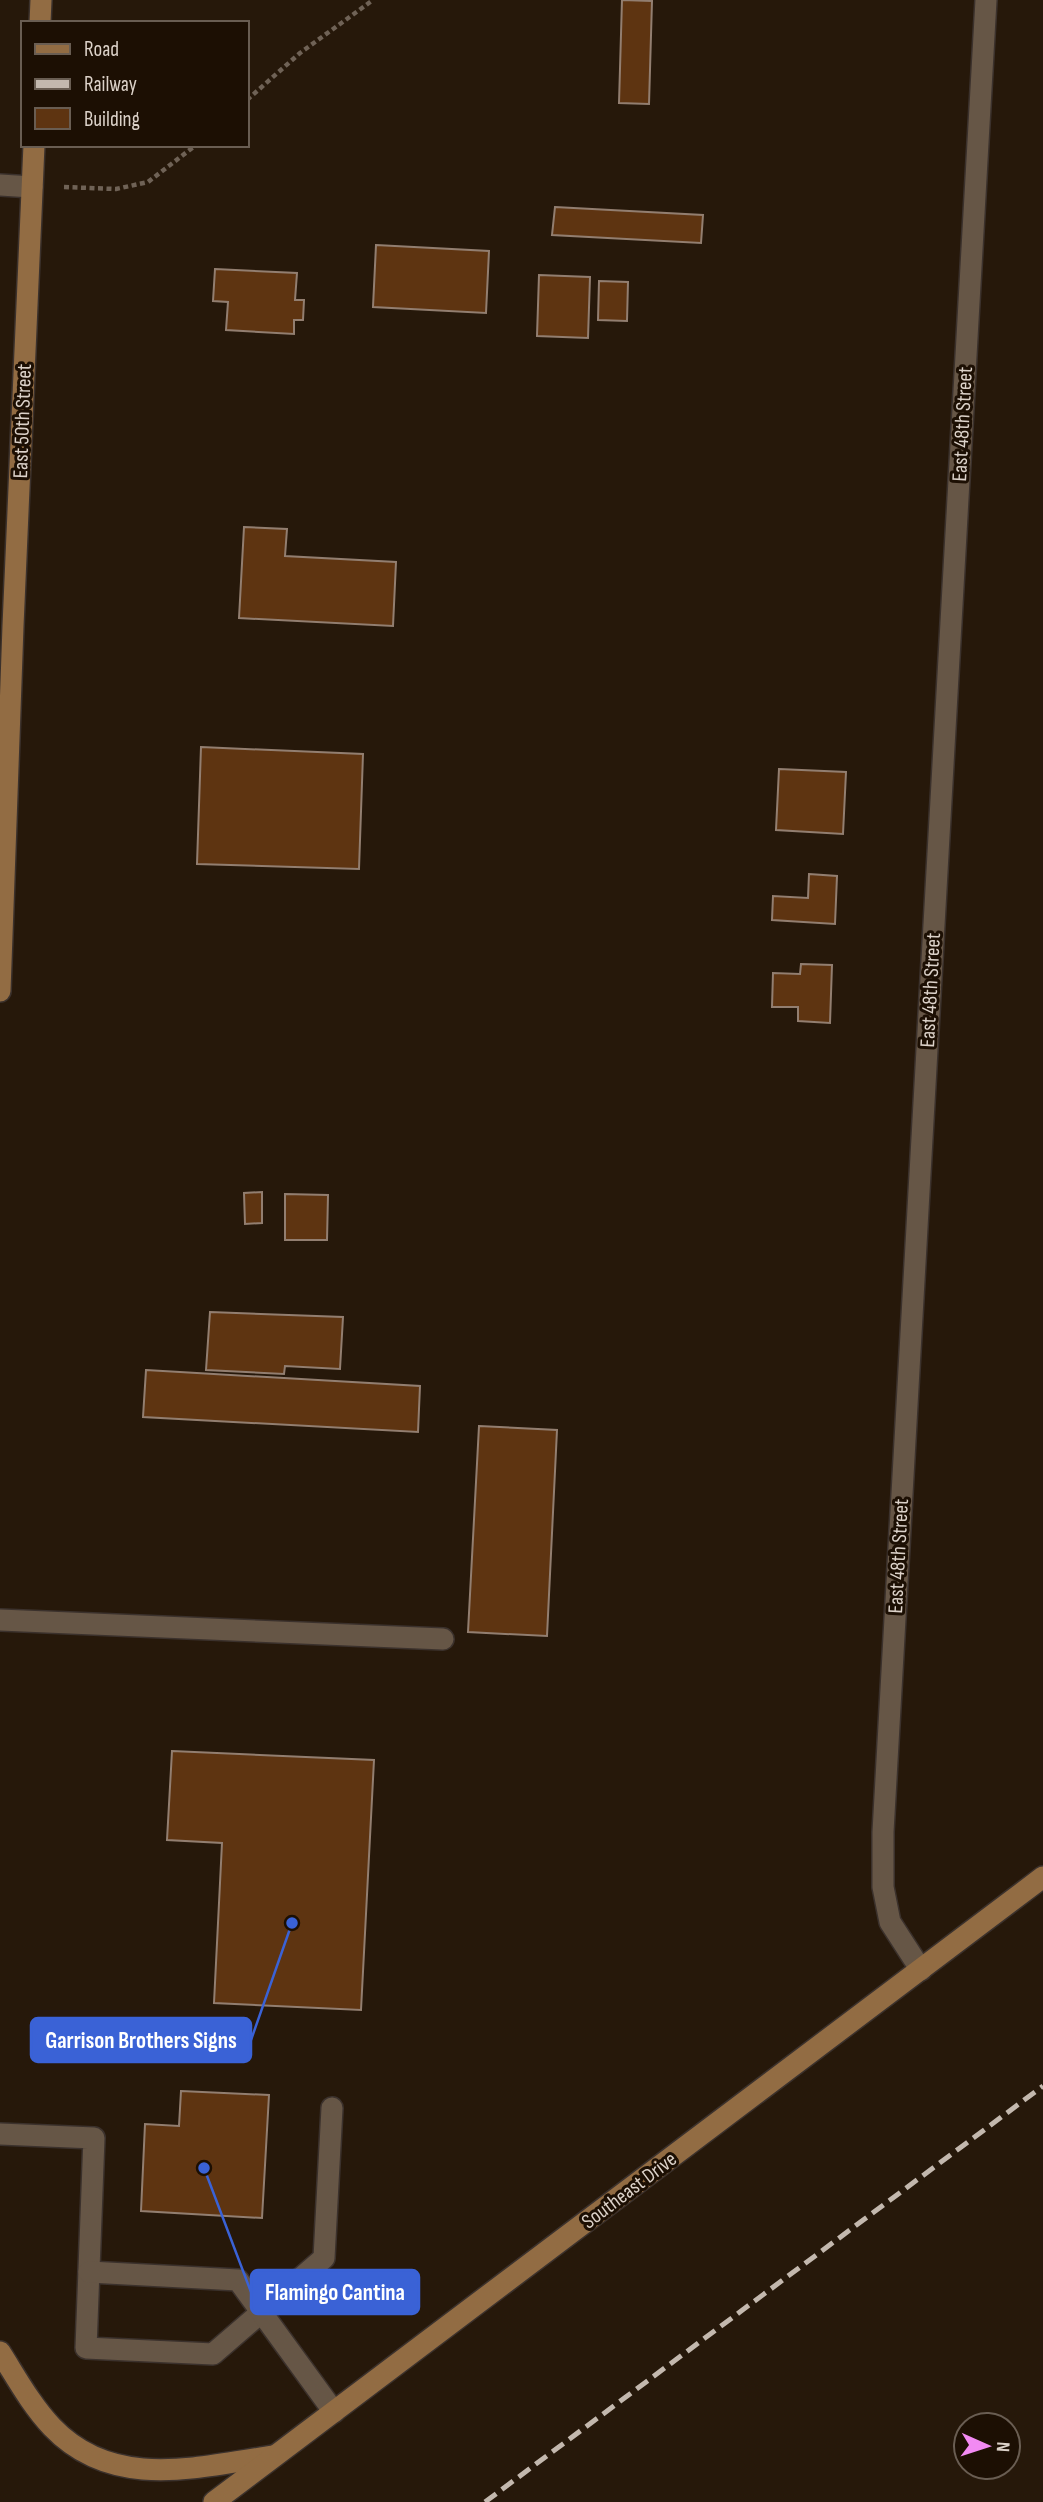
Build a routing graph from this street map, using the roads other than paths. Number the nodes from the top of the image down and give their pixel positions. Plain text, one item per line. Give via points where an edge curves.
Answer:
1 (41, 0) edge
2 (986, 0) edge
3 (40, 21) edge
4 (34, 147) edge
5 (0, 185) edge
6 (32, 187) junction
7 (0, 992) edge
8 (0, 1620) edge
9 (443, 1639) dead end
10 (1043, 1877) edge
11 (921, 1970) junction
12 (332, 2108) dead end
13 (0, 2134) edge
14 (89, 2272) junction
15 (261, 2310) junction
16 (0, 2352) edge
17 (334, 2412) junction
18 (276, 2456) junction
19 (214, 2502) edge

1 - 3 main road
2 - 11 street, East 48th Street via 883,1832 883,1886 890,1922
4 - 6 main road, East 50th Street
5 - 6 street
6 - 7 main road, East 50th Street
8 - 9 street
10 - 11 main road, Southeast Drive
11 - 17 main road, Southeast Drive
12 - 15 street via 324,2258
13 - 14 street via 94,2138
14 - 15 street via 238,2280
14 - 15 street via 86,2348 213,2354
15 - 17 street
16 - 18 main road via 53,2429 99,2459 133,2470 177,2470
17 - 18 main road, Southeast Drive
18 - 19 main road, Southeast Drive

